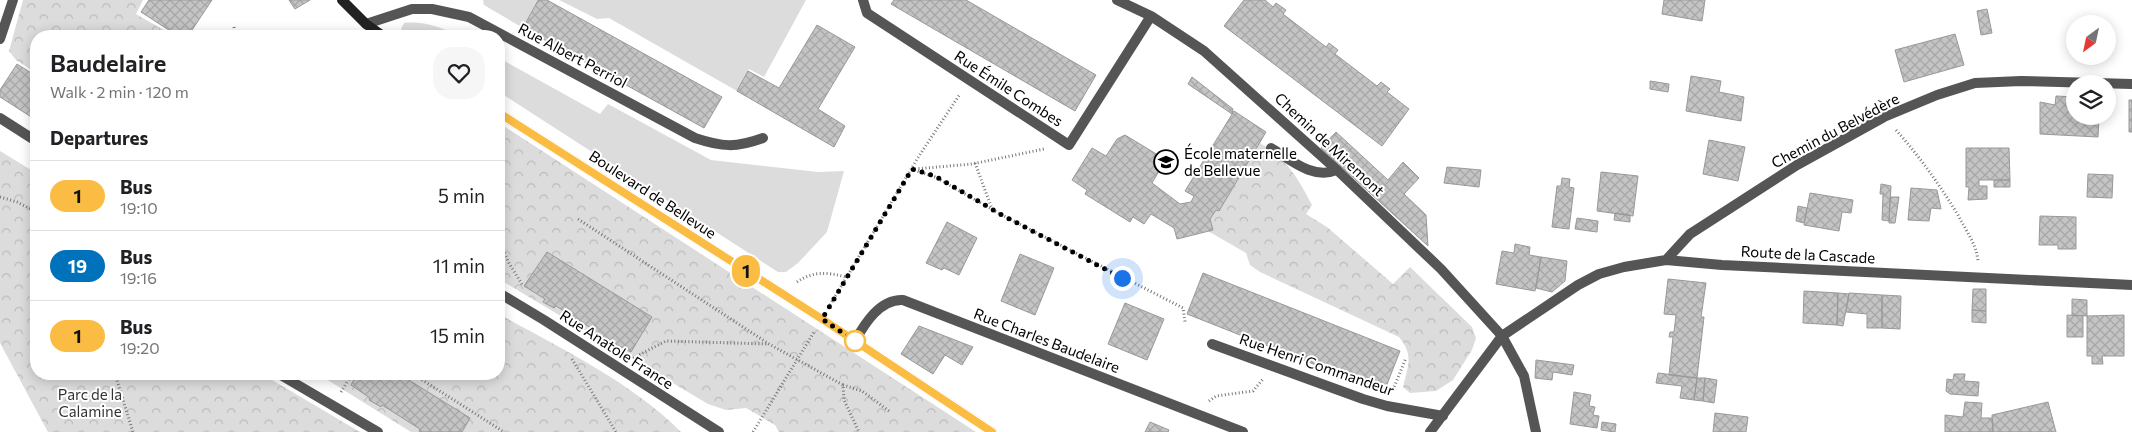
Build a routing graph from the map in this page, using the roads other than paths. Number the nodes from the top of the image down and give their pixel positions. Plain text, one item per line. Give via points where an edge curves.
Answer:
1 (13, 0) edge
2 (342, 0) edge
3 (863, 0) edge
4 (1117, 0) edge
5 (1151, 16) junction
6 (366, 24) junction
7 (374, 30) edge
8 (489, 30) edge
9 (505, 38) edge
10 (0, 39) edge
11 (2132, 84) edge
12 (505, 117) edge
13 (0, 118) edge
14 (30, 138) edge
15 (763, 138) dead end
16 (1271, 148) dead end
17 (1337, 170) junction
18 (1666, 260) junction
19 (2132, 285) edge
20 (505, 297) edge
21 (1502, 336) junction
22 (855, 341) junction
23 (1212, 344) dead end
24 (289, 380) edge
25 (1443, 416) junction
26 (378, 432) edge
27 (719, 432) edge
28 (992, 432) edge
29 (1244, 432) edge
30 (1430, 432) edge
31 (1536, 432) edge

1 - 10 street
2 - 6 main road
3 - 5 street, Rue Émile Combes via 867,14 1069,145
4 - 5 street, Chemin de Miremont
5 - 17 street, Chemin de Miremont via 1204,51
6 - 7 main road
6 - 8 street, Rue Albert Perriol via 412,8 459,14
9 - 15 street, Rue Albert Perriol via 695,138 712,144 741,146
11 - 18 street, Chemin du Belvédère via 1975,83 1937,95 1884,117 1797,165 1690,234
12 - 22 main road, Boulevard de Bellevue
13 - 14 street
16 - 17 street via 1310,171 1327,174
17 - 21 street, Chemin de Miremont via 1441,269
18 - 19 street, Route de la Cascade
18 - 21 street, Route de la Cascade via 1624,266 1599,274
20 - 27 street, Rue Anatole France
21 - 25 street
21 - 31 street, Chemin de Miremont via 1524,376
22 - 28 main road, Boulevard de Bellevue
22 - 29 street, Rue Charles Baudelaire via 883,305 903,300
23 - 25 street, Rue Henri Commandeur via 1363,399
24 - 26 street
25 - 30 street

